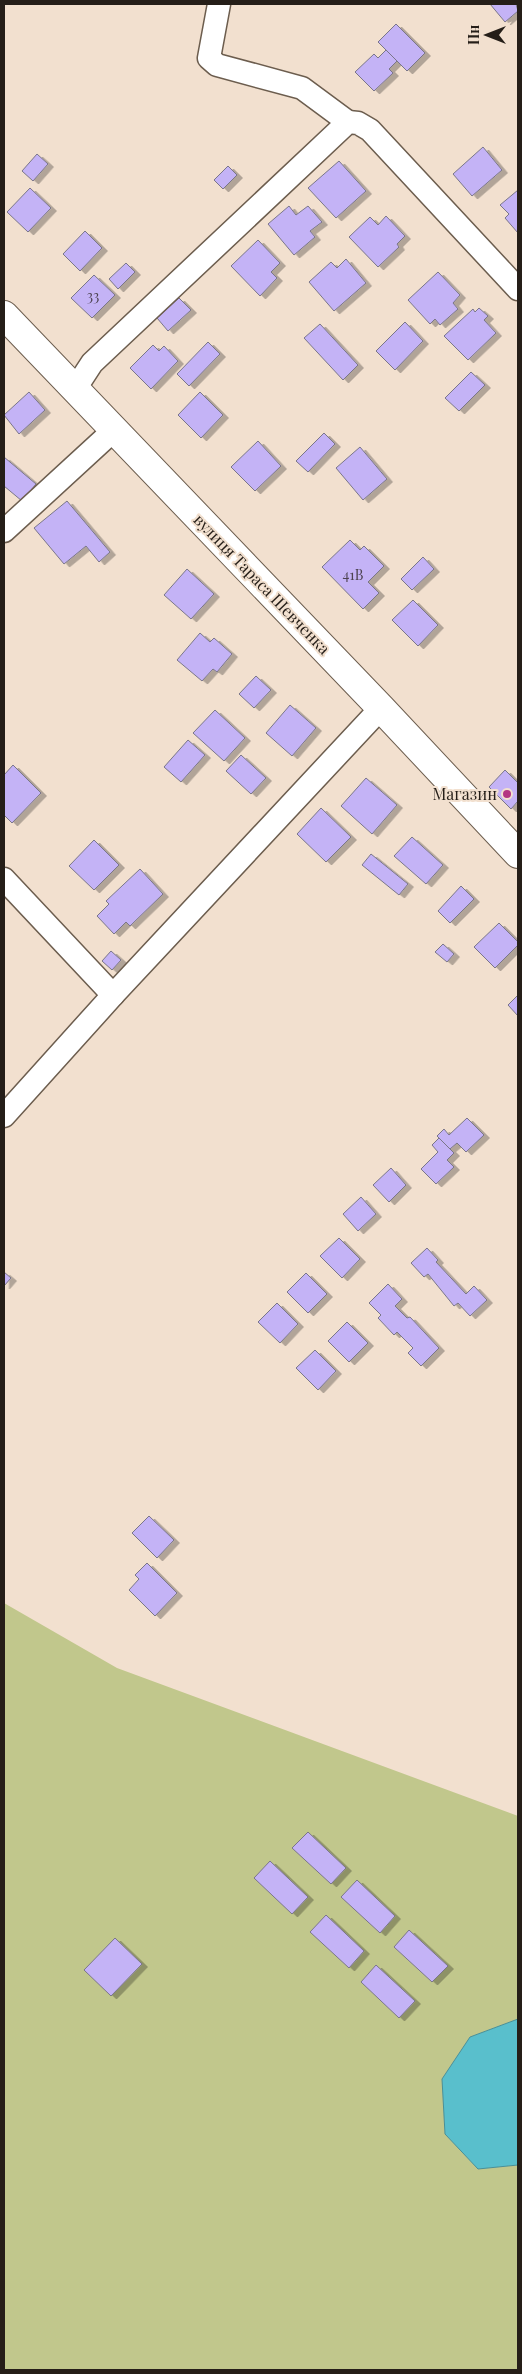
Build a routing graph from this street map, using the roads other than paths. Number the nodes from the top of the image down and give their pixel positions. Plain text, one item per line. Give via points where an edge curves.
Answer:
1 (219, 4) edge
2 (348, 122) junction
3 (518, 289) edge
4 (4, 315) edge
5 (75, 389) junction
6 (114, 430) junction
7 (4, 531) edge
8 (381, 708) junction
9 (518, 854) edge
10 (4, 879) edge
11 (113, 995) junction
12 (4, 1116) edge

1 - 2 street via 209,58 217,65 302,88
2 - 3 street via 370,130
2 - 5 street via 92,363
4 - 5 street, вулиця Тараса Шевченка
5 - 6 street, вулиця Тараса Шевченка
6 - 7 street
6 - 8 street, вулиця Тараса Шевченка
8 - 9 street, вулиця Тараса Шевченка
8 - 11 street
10 - 11 street
11 - 12 street

